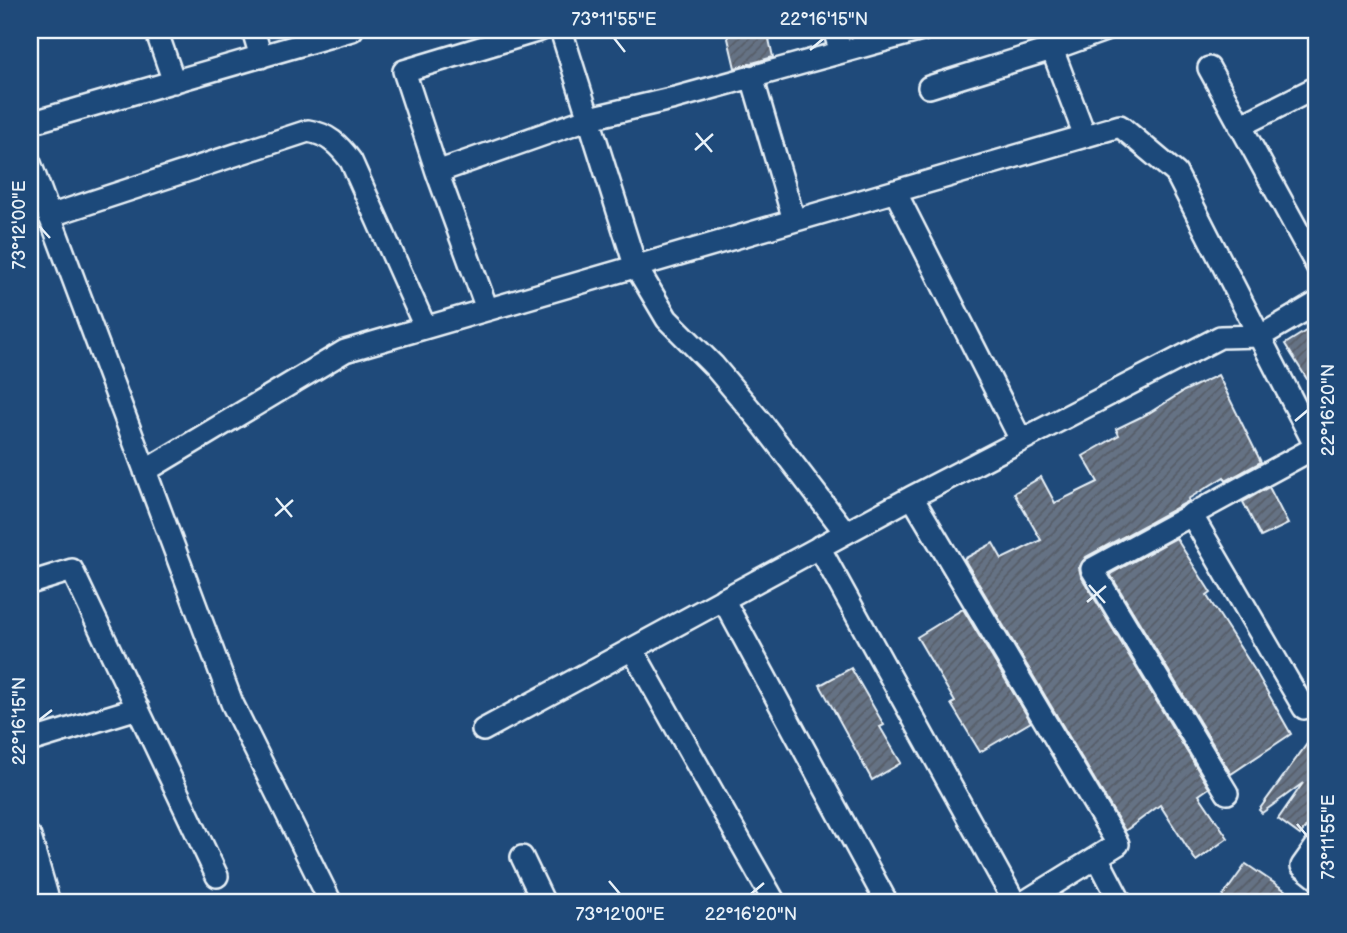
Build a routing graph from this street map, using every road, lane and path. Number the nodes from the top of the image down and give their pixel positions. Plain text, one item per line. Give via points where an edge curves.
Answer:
1 (156, 30) edge
2 (253, 30) edge
3 (352, 30) edge
4 (540, 30) edge
5 (561, 30) edge
6 (834, 30) edge
7 (922, 30) edge
8 (1105, 30) edge
9 (891, 34) edge
10 (1052, 49) junction
11 (841, 52) junction
12 (261, 57) junction
13 (1209, 68) dead end
14 (752, 77) junction
15 (174, 82) junction
16 (929, 87) dead end
17 (1317, 87) edge
18 (590, 118) junction
19 (30, 123) edge
20 (1240, 126) junction
21 (1084, 136) junction
22 (437, 172) junction
23 (32, 178) edge
24 (895, 191) junction
25 (49, 216) junction
26 (794, 220) junction
27 (635, 265) junction
28 (1317, 266) edge
29 (1317, 303) edge
30 (487, 309) junction
31 (425, 327) junction
32 (1261, 336) junction
33 (1021, 440) junction
34 (1317, 448) edge
35 (145, 471) junction
36 (912, 497) junction
37 (1191, 514) junction
38 (846, 533) junction
39 (819, 547) junction
40 (30, 583) edge
41 (723, 599) junction
42 (632, 649) junction
43 (138, 708) junction
44 (1304, 708) dead end
45 (482, 730) dead end
46 (30, 741) edge
47 (1227, 793) dead end
48 (30, 837) edge
49 (1317, 845) edge
50 (522, 857) dead end
51 (1097, 857) junction
52 (217, 876) dead end
53 (1317, 878) edge
54 (49, 903) edge
55 (331, 903) edge
56 (544, 903) edge
57 (775, 903) edge
58 (887, 903) edge
59 (1015, 903) edge
60 (1023, 903) edge
61 (1121, 903) edge

1 - 15 street
2 - 12 street
3 - 12 street
4 - 22 street via 404,71
5 - 18 street
6 - 11 street
7 - 9 street
8 - 10 street
9 - 11 street
10 - 16 street
10 - 21 street
11 - 14 street
12 - 15 street
13 - 20 street
14 - 18 street
14 - 26 street
15 - 19 street
17 - 20 street
18 - 22 street
18 - 27 street
20 - 28 street
21 - 24 street
21 - 32 street via 1120,126 1176,173
22 - 30 street
23 - 25 street
24 - 26 street
24 - 33 street
25 - 31 street via 309,131 322,133 351,161
25 - 35 street
26 - 27 street
27 - 30 street
27 - 38 street via 667,318 761,422
29 - 32 street
30 - 31 street
31 - 35 street via 345,351
32 - 33 street via 1220,337
32 - 34 street
33 - 36 street
34 - 37 street
35 - 55 street via 232,703
36 - 38 street
36 - 51 street via 1118,844
37 - 44 street
37 - 47 street via 1092,569
38 - 39 street
39 - 41 street
39 - 59 street
40 - 43 street via 72,570
41 - 42 street
41 - 58 street
42 - 45 street
42 - 57 street
43 - 46 street
43 - 52 street
48 - 54 street
49 - 53 street via 1302,866
50 - 56 street
51 - 60 street
51 - 61 street

